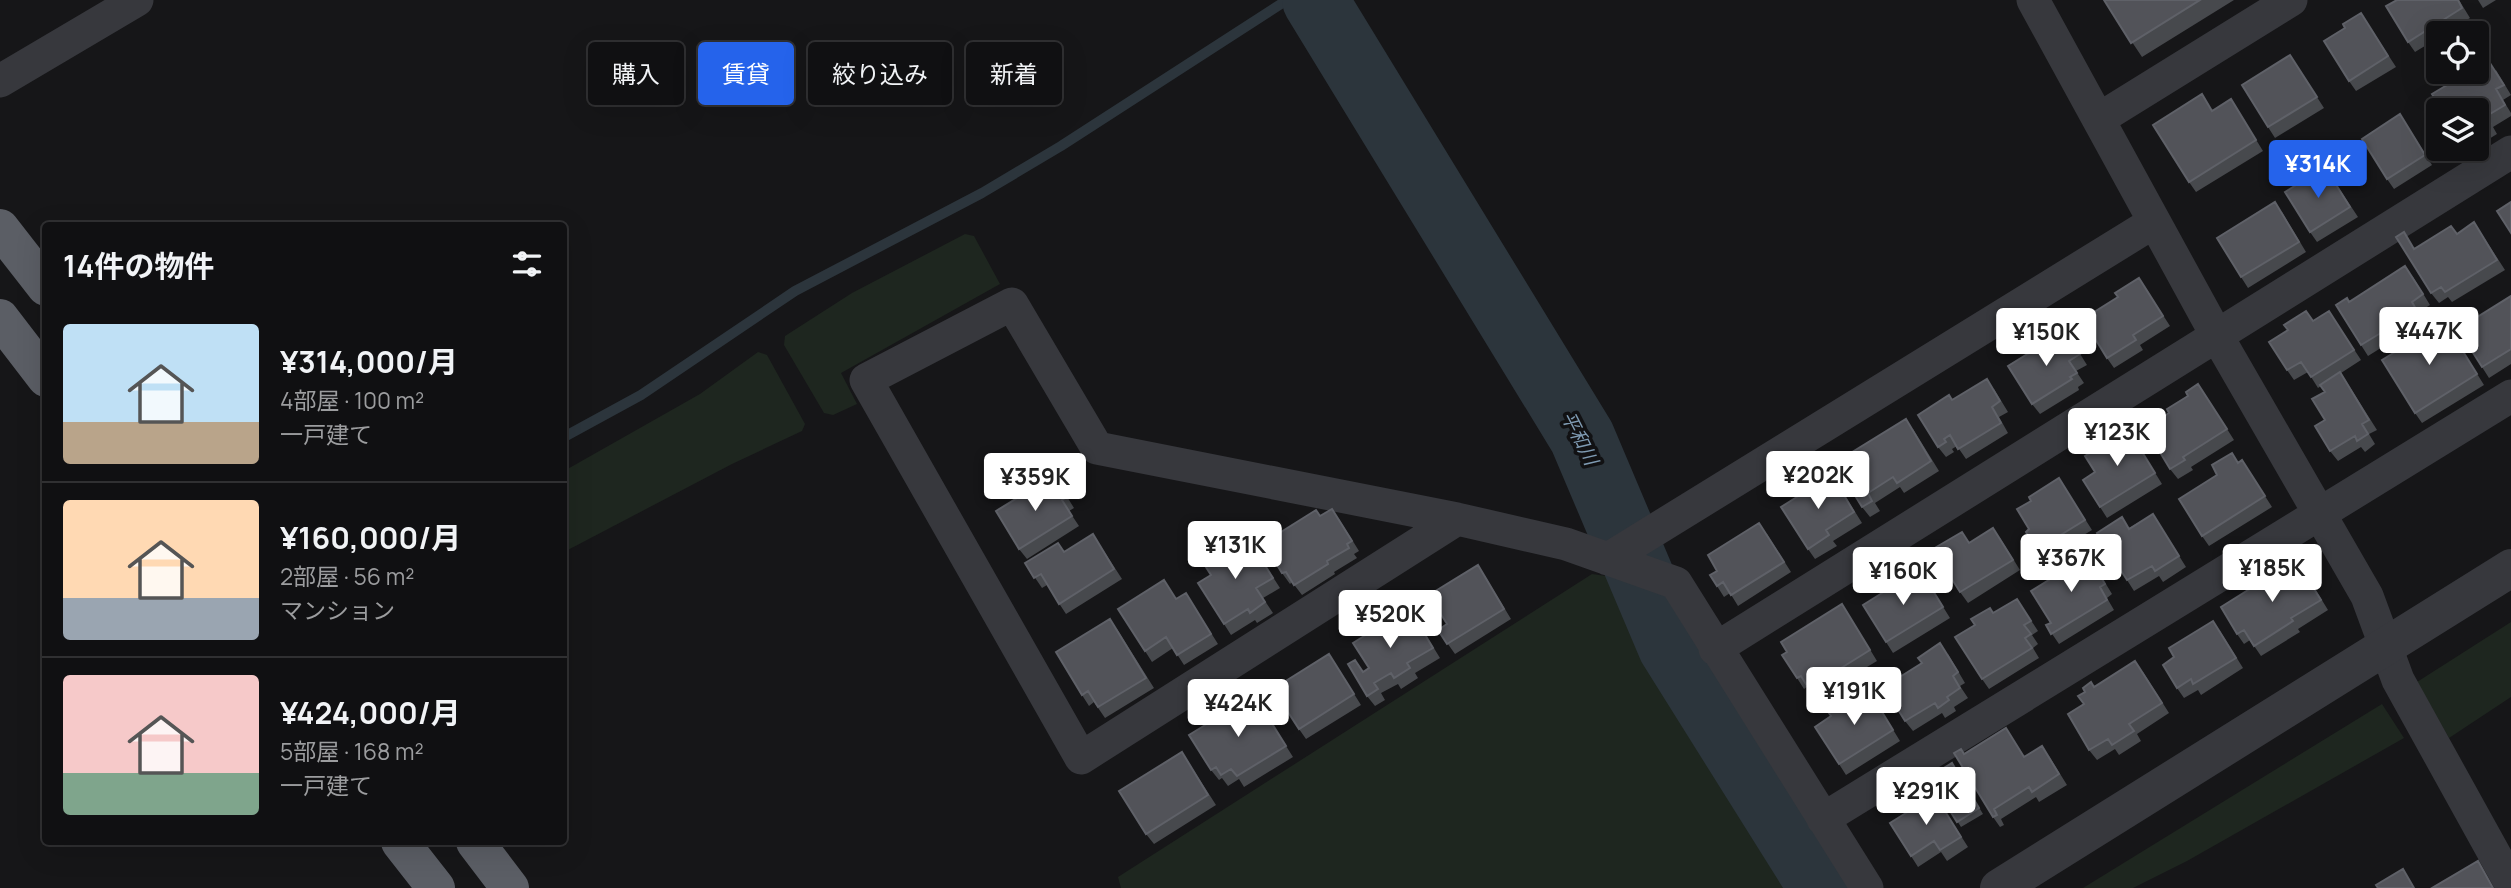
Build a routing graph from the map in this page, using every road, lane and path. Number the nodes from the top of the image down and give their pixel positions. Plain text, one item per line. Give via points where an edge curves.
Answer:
1 (137, 0) edge
2 (2033, 0) edge
3 (2291, 0) edge
4 (0, 81) edge
5 (2099, 119) junction
6 (2511, 152) edge
7 (2154, 222) junction
8 (0, 228) edge
9 (42, 282) edge
10 (0, 318) edge
11 (2217, 336) junction
12 (42, 373) edge
13 (2511, 396) edge
14 (2319, 514) junction
15 (1457, 519) junction
16 (1608, 559) junction
17 (2511, 568) edge
18 (2387, 645) junction
19 (1715, 649) junction
20 (1823, 819) junction
21 (402, 845) edge
22 (477, 845) edge
23 (2511, 884) edge
24 (436, 888) edge
25 (510, 888) edge
26 (1867, 888) edge
27 (1999, 888) edge

1 - 4 street
2 - 5 street
3 - 5 street
5 - 7 street
6 - 11 street
7 - 11 street
7 - 16 street
8 - 9 highway
10 - 12 highway
11 - 14 street
11 - 19 street
13 - 14 street
14 - 18 street via 2367,596
14 - 20 street
15 - 15 street via 1097,448 1012,304 866,380 1081,758
15 - 16 street via 1566,544
16 - 19 street via 1676,583
17 - 18 street
18 - 23 street via 2399,680
18 - 27 street
19 - 20 street
20 - 26 street
21 - 24 highway
22 - 25 highway

